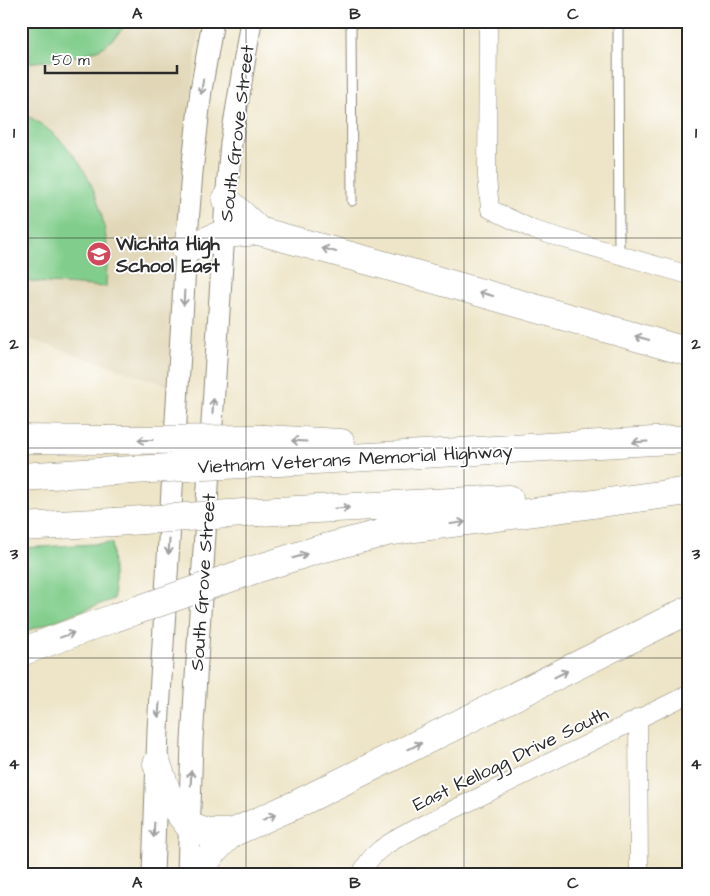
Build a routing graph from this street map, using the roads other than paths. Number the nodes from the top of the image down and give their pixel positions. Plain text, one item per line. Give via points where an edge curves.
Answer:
1 (214, 21) edge
2 (251, 21) edge
3 (351, 21) edge
4 (488, 21) edge
5 (618, 21) edge
6 (226, 200) junction
7 (352, 201) dead end
8 (260, 232) junction
9 (223, 234) junction
10 (186, 249) junction
11 (620, 255) junction
12 (689, 275) edge
13 (689, 352) edge
14 (21, 439) edge
15 (689, 439) edge
16 (262, 451) junction
17 (21, 477) edge
18 (689, 491) edge
19 (21, 528) edge
20 (689, 610) edge
21 (21, 652) edge
22 (689, 694) edge
23 (638, 718) junction
24 (157, 764) junction
25 (190, 827) junction
26 (232, 834) junction
27 (153, 875) edge
28 (188, 875) edge
29 (198, 875) edge
30 (361, 875) edge
31 (639, 875) edge

1 -> 10 street, South Grove Street via 201,90
2 - 6 street, South Grove Street via 230,143
3 - 7 lane
4 - 11 street via 490,210 534,230
5 - 11 lane
6 - 8 highway
6 - 9 street, South Grove Street
8 - 9 highway
13 -> 8 highway
9 - 10 highway
25 -> 9 street, South Grove Street via 192,741
10 -> 24 street, South Grove Street
11 - 12 street
16 -> 14 highway, bridge via 104,440
15 -> 16 highway, Vietnam Veterans Memorial Highway via 470,450
16 - 17 highway, Vietnam Veterans Memorial Highway, bridge via 114,472
19 -> 18 highway, bridge via 258,512
21 -> 18 highway, bridge via 253,570 386,532
26 -> 20 highway
22 - 23 street, East Kellogg Drive South
23 - 30 street, East Kellogg Drive South via 416,828 374,853
23 - 31 street
24 - 25 highway via 170,801
24 -> 27 street, South Grove Street
25 - 26 highway via 209,833
25 - 28 street, South Grove Street
26 - 29 highway via 219,844

